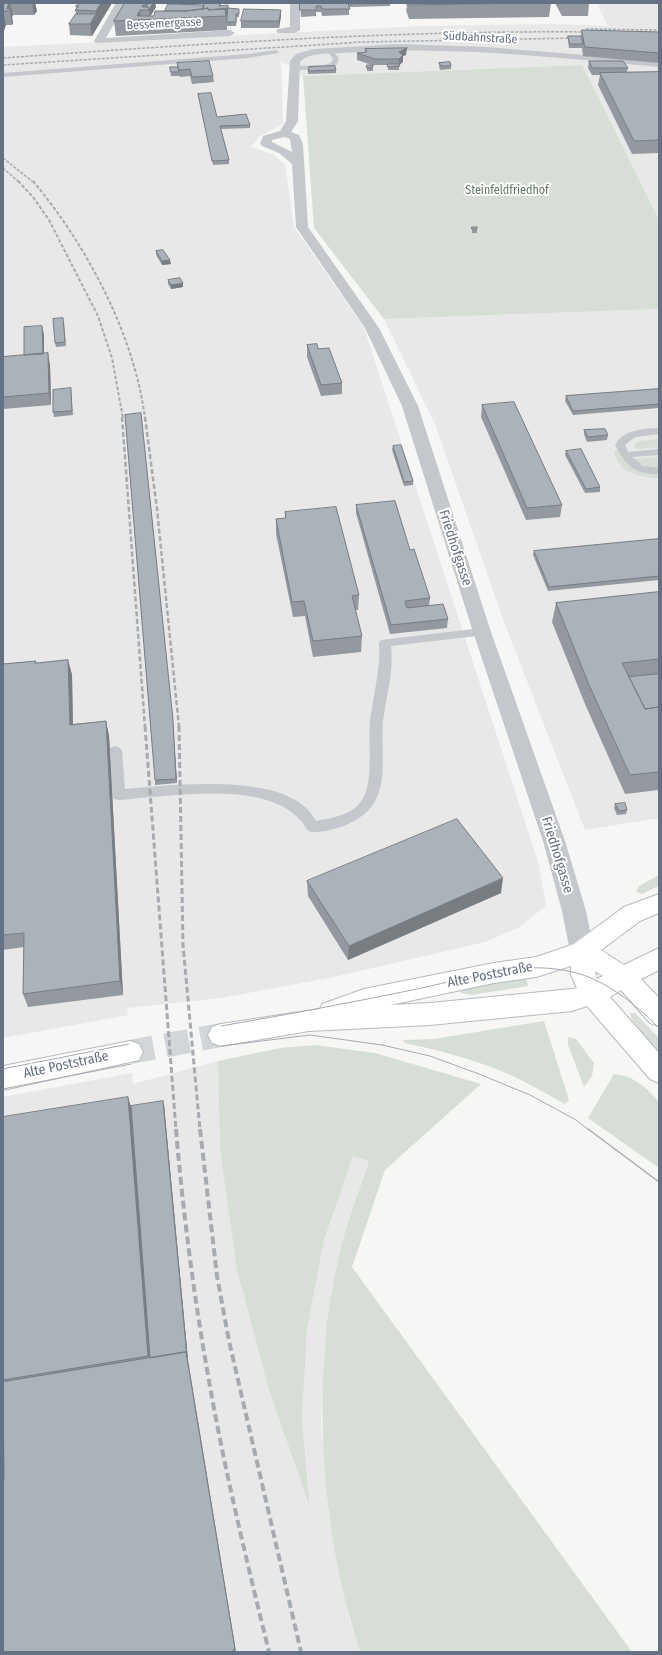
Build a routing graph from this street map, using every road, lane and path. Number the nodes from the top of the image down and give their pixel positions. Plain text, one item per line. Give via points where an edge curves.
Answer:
1 (121, 3) edge
2 (295, 3) edge
3 (280, 31) edge
4 (230, 33) dead end
5 (330, 50) junction
6 (276, 52) dead end
7 (659, 64) edge
8 (296, 68) junction
9 (3, 75) edge
10 (284, 133) junction
11 (297, 162) junction
12 (659, 431) edge
13 (659, 452) edge
14 (625, 455) junction
15 (659, 471) edge
16 (482, 632) junction
17 (115, 751) dead end
18 (659, 903) edge
19 (582, 951) junction
20 (659, 958) edge
21 (624, 977) junction
22 (592, 994) junction
23 (659, 1015) edge
24 (309, 1020) junction
25 (220, 1035) tunnel mouth
26 (130, 1052) tunnel mouth
27 (659, 1071) edge
28 (3, 1078) edge

1 - 4 street, Bessemergasse via 99,41
2 - 3 street via 294,30
5 - 7 street, Südbahnstraße via 423,48
5 - 8 street, Südbahnstraße via 300,56 296,61
5 - 8 lane via 336,59 334,64
6 - 9 lane
8 - 10 street via 292,121
10 - 11 street, Friedhofgasse via 295,137
10 - 11 street via 270,136 266,144 283,151
11 - 16 street, Friedhofgasse via 302,227 372,328 410,406
12 - 14 lane via 630,435 622,439 620,445
13 - 14 lane
14 - 15 lane via 637,468 651,472
16 - 17 lane via 385,643 387,659 376,733 376,777 373,794 359,812 338,823 313,827 301,810 268,795 252,792 197,789 119,795
16 - 19 street, Friedhofgasse via 554,841 574,911
18 - 19 main road, Alte Poststraße via 632,914
19 - 21 main road
19 - 22 main road via 583,975
19 - 24 main road, Alte Poststraße via 536,967 494,973 364,1000
20 - 21 main road, Alte Poststraße
21 - 22 main road, Alte Poststraße
21 - 23 main road
22 - 24 main road, Alte Poststraße via 548,1003 430,1014
22 - 27 main road
24 - 25 main road, Alte Poststraße
26 - 28 main road, Alte Poststraße

